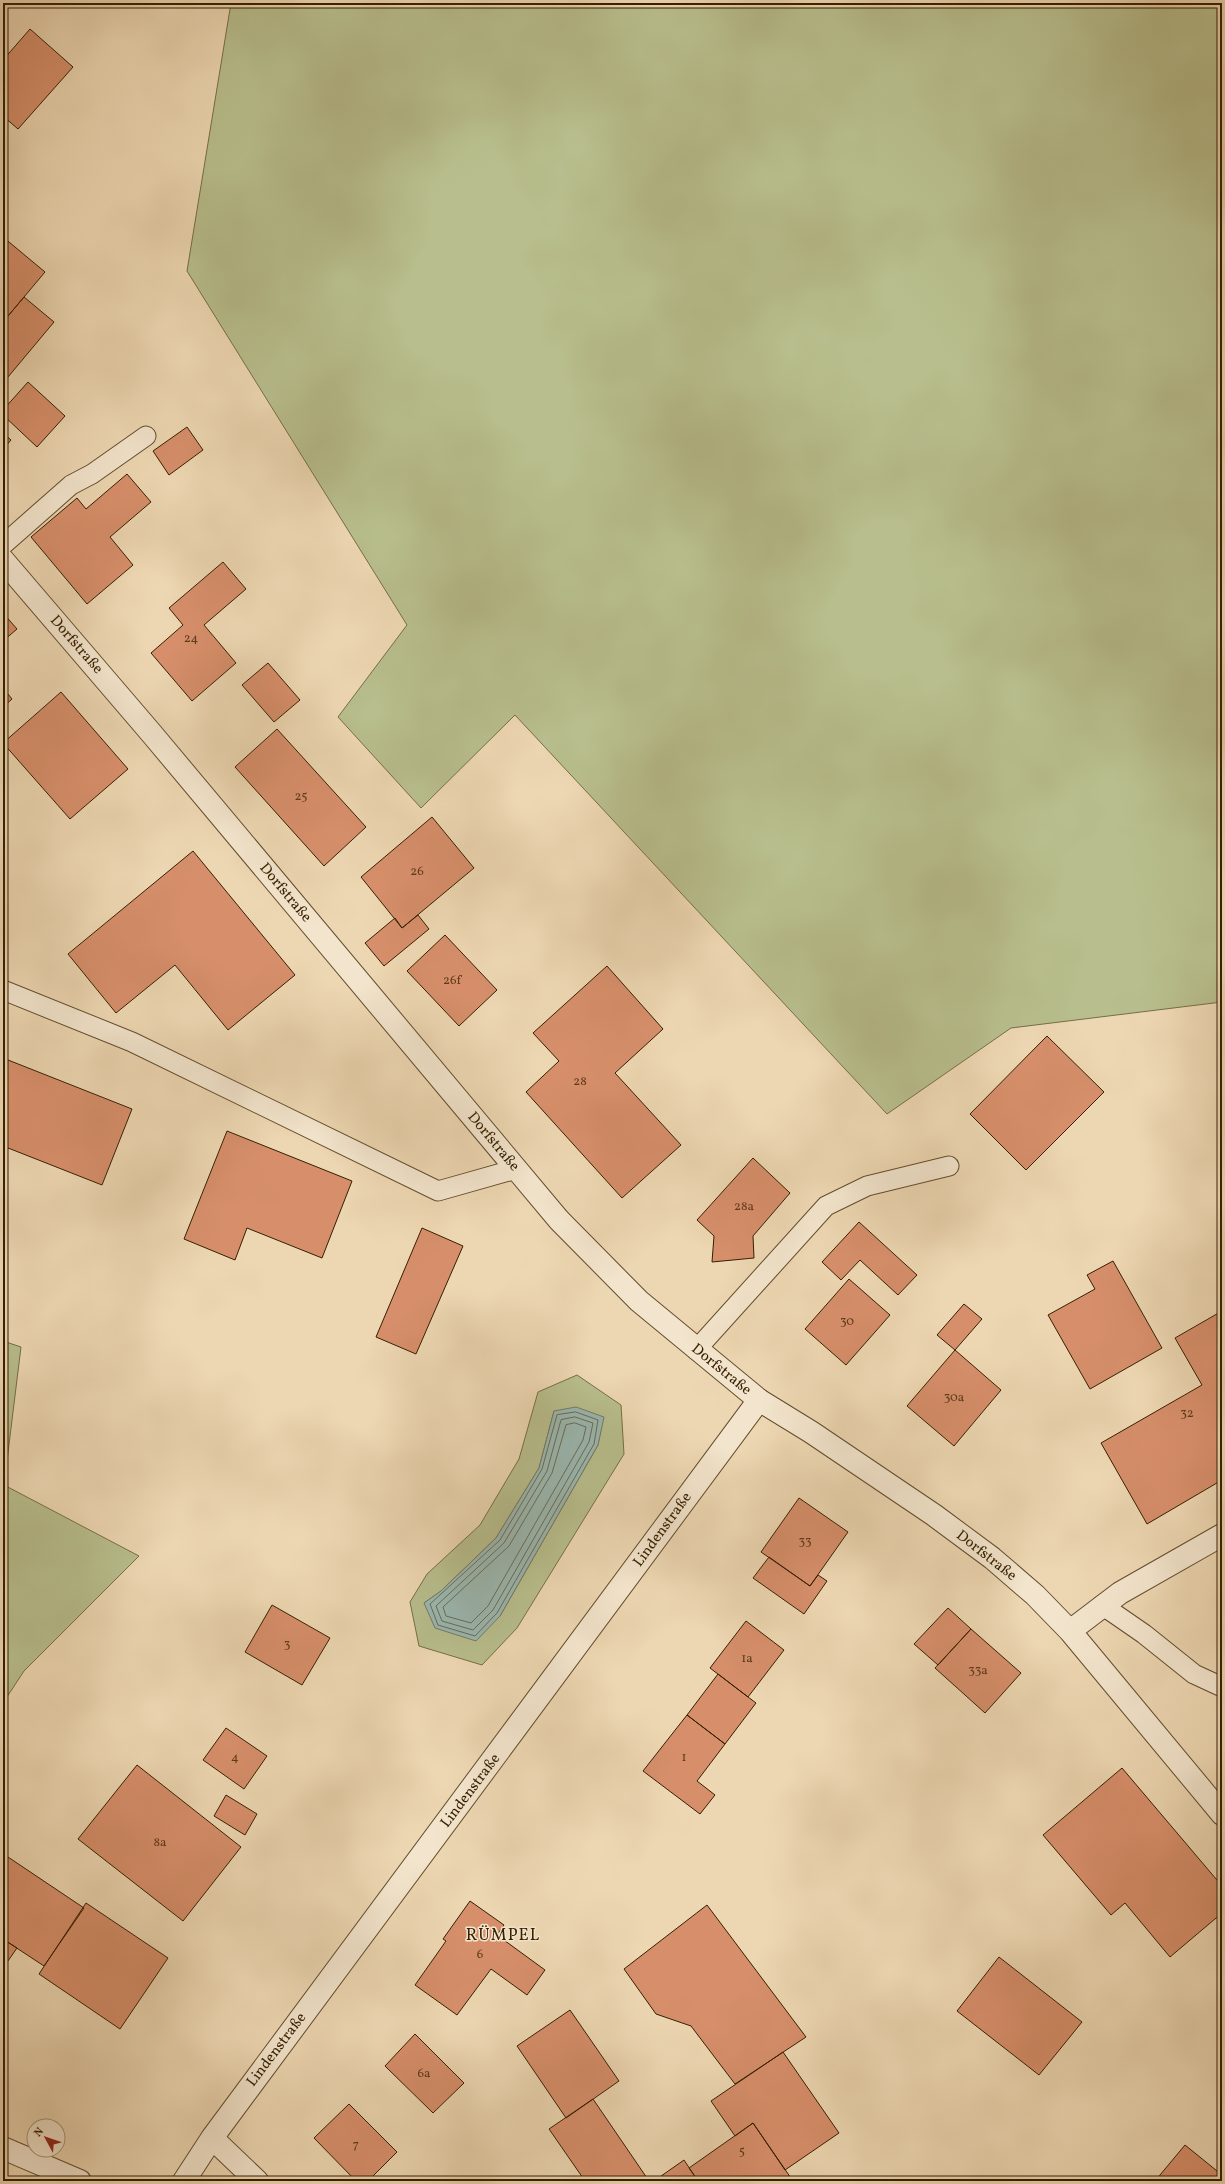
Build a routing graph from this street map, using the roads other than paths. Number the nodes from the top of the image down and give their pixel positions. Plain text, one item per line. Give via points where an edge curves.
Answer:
1 (146, 436) dead end
2 (3, 545) edge
3 (3, 560) edge
4 (3, 990) edge
5 (949, 1166) dead end
6 (516, 1170) junction
7 (696, 1350) junction
8 (759, 1400) junction
9 (1222, 1535) edge
10 (1102, 1605) junction
11 (1070, 1631) junction
12 (1222, 1687) edge
13 (1222, 1814) edge
14 (212, 2138) junction
15 (3, 2148) edge
16 (80, 2181) edge
17 (184, 2181) edge
18 (257, 2181) edge

1 - 2 lane via 92,474 71,485
3 - 6 street, Dorfstraße via 152,734
4 - 6 lane via 132,1042 438,1191
5 - 7 lane via 867,1186 826,1206
6 - 7 street, Dorfstraße via 559,1220 634,1296
7 - 8 street, Dorfstraße
8 - 11 street, Dorfstraße via 915,1502 992,1558 1035,1595
8 - 14 street, Lindenstraße
9 - 10 street
10 - 11 street
10 - 12 lane via 1194,1674
11 - 13 street, Dorfstraße
14 - 17 street, Lindenstraße
14 - 18 street
15 - 16 street

